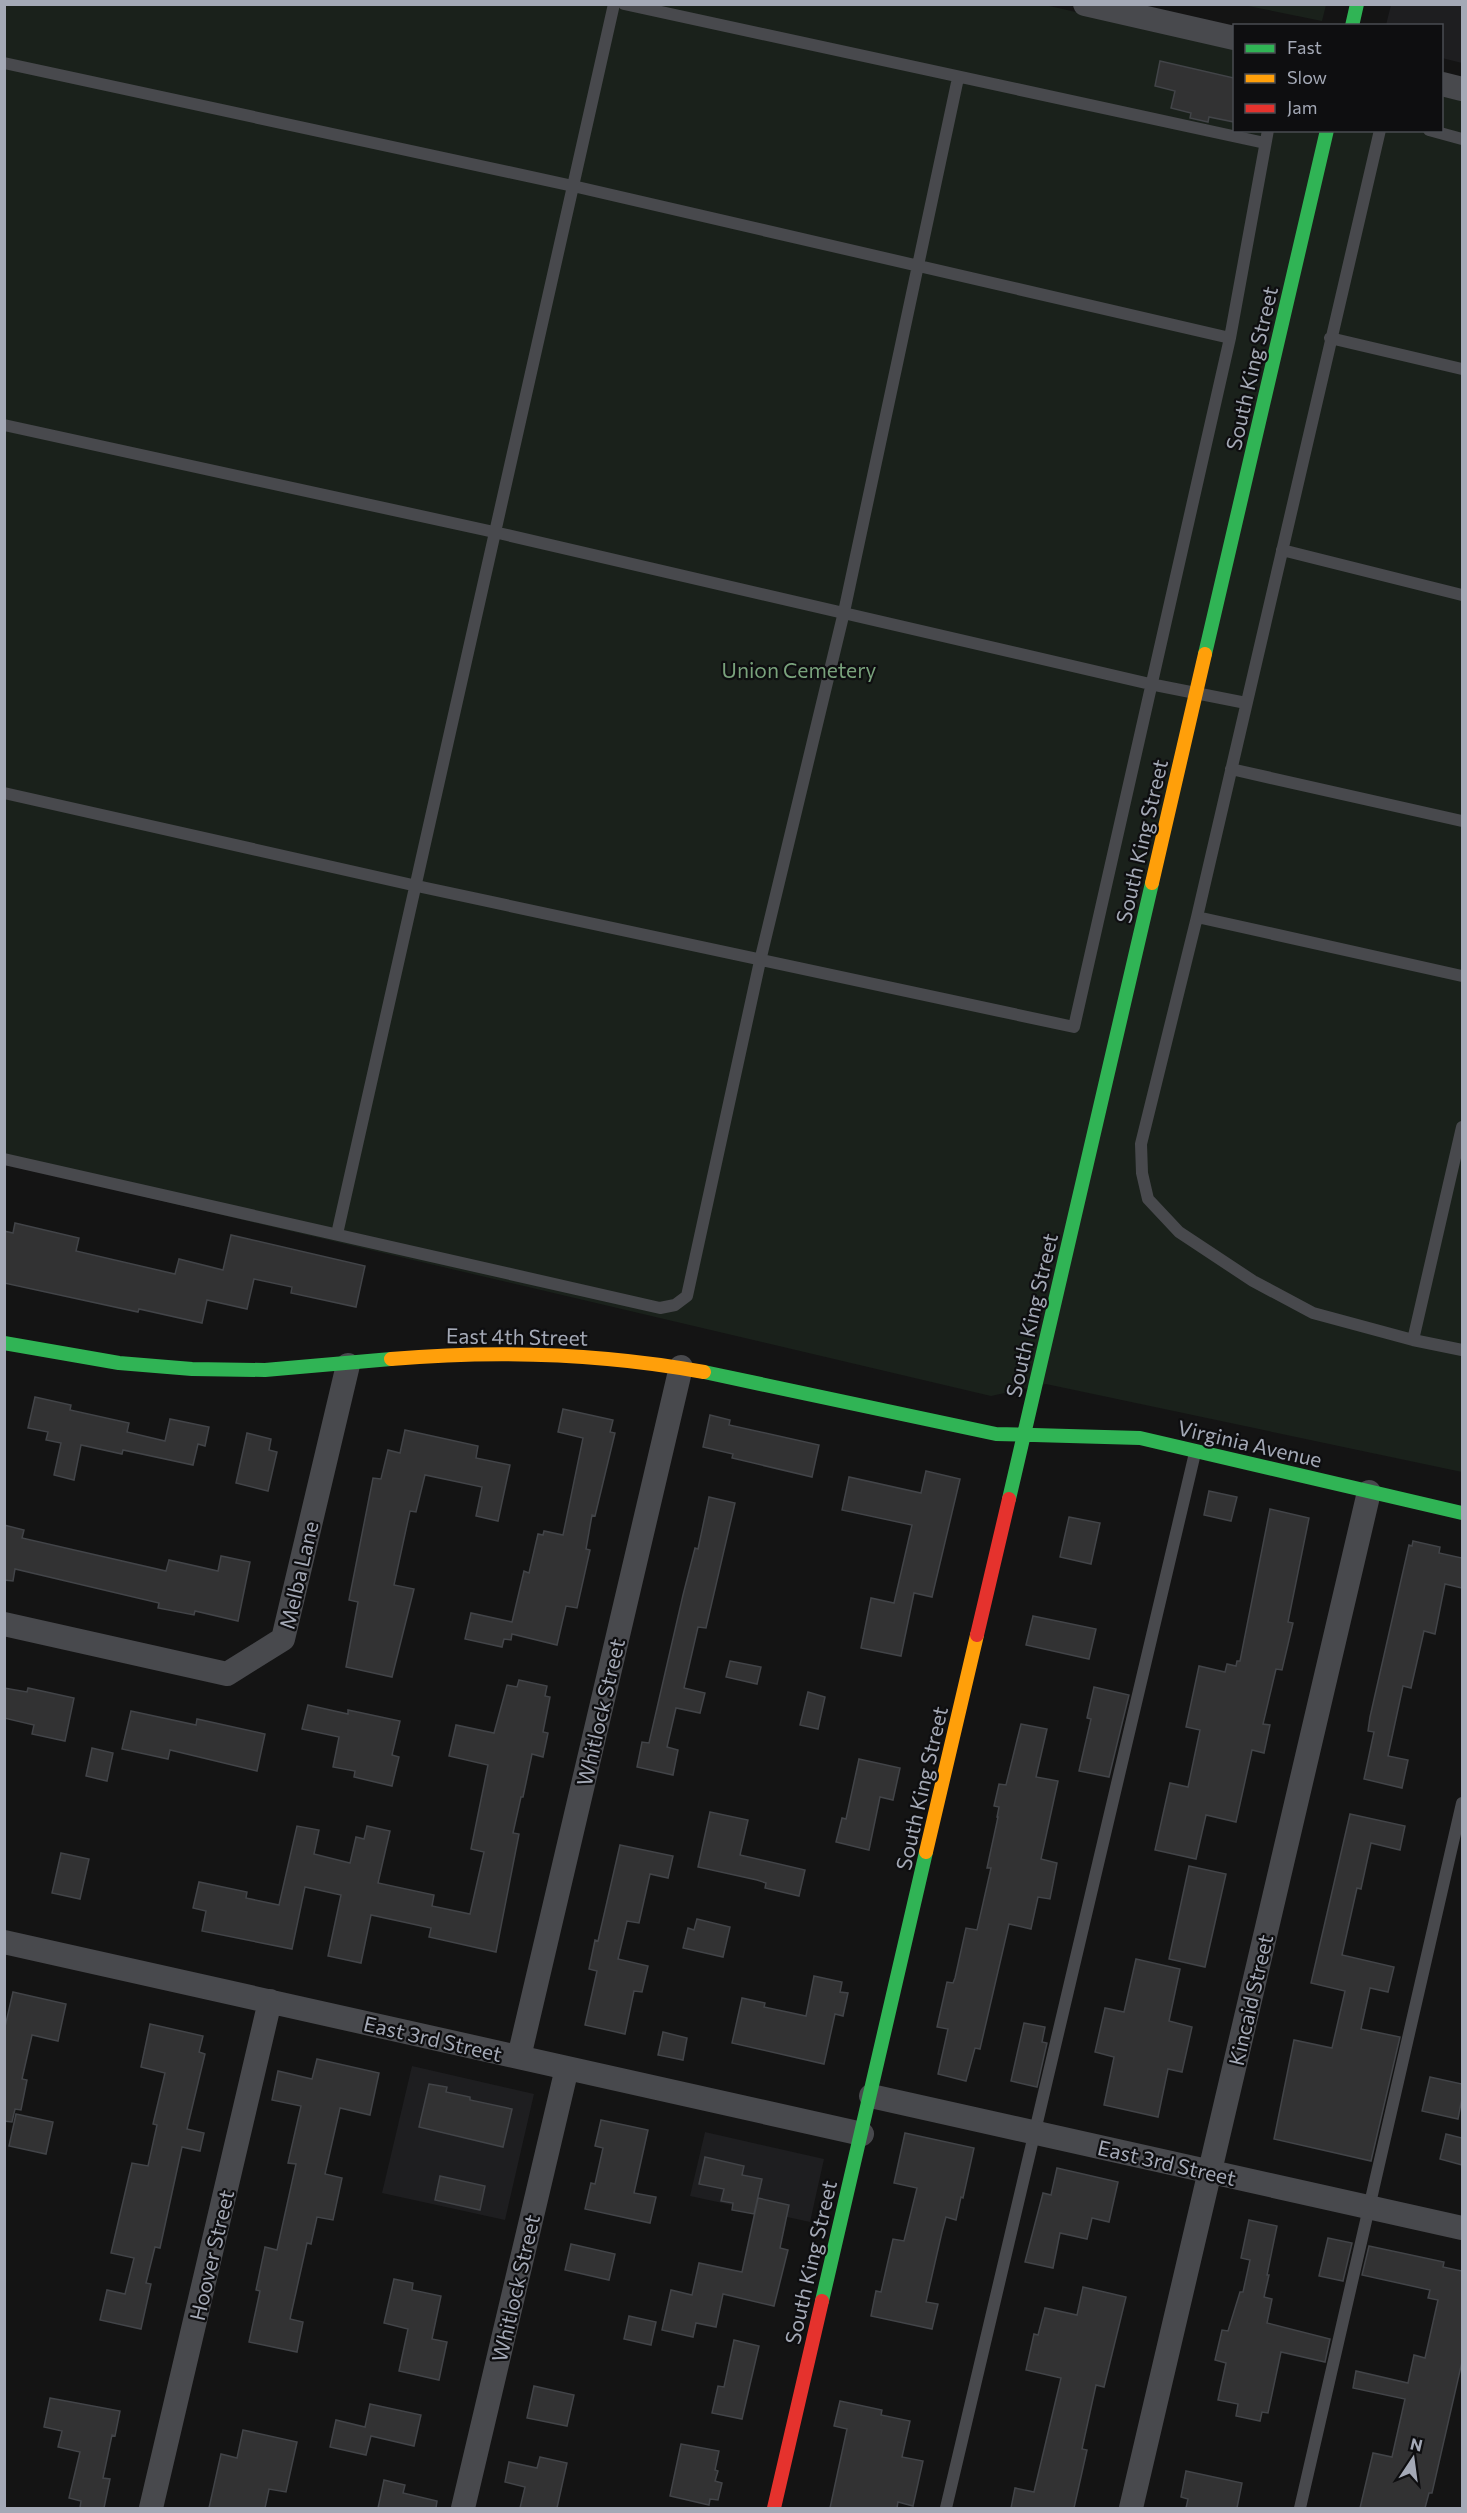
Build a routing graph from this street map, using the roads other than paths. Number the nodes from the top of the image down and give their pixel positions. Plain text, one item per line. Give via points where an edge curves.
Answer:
1 (614, 4) edge
2 (624, 4) edge
3 (1085, 4) edge
4 (1357, 4) edge
5 (1352, 24) edge
6 (1233, 38) edge
7 (4, 63) edge
8 (958, 78) junction
9 (1443, 84) edge
10 (1462, 89) edge
11 (1233, 131) edge
12 (1240, 132) edge
13 (1327, 132) edge
14 (1380, 132) edge
15 (1436, 132) edge
16 (1266, 137) edge
17 (1462, 139) edge
18 (573, 186) junction
19 (916, 266) junction
20 (1230, 338) junction
21 (1330, 338) junction
22 (1462, 369) edge
23 (4, 425) edge
24 (494, 532) junction
25 (1282, 550) junction
26 (1462, 595) edge
27 (844, 612) junction
28 (1150, 684) junction
29 (1196, 694) junction
30 (1246, 703) junction
31 (1231, 769) junction
32 (4, 793) edge
33 (1462, 821) edge
34 (417, 886) junction
35 (1197, 917) junction
36 (760, 961) junction
37 (1462, 976) edge
38 (1462, 1127) edge
39 (4, 1159) edge
40 (337, 1233) junction
41 (1413, 1340) junction
42 (4, 1342) edge
43 (1462, 1350) edge
44 (348, 1365) junction
45 (681, 1367) junction
46 (1024, 1434) junction
47 (1196, 1451) junction
48 (1369, 1492) junction
49 (1462, 1513) edge
50 (4, 1624) edge
51 (1462, 1803) edge
52 (4, 1942) edge
53 (270, 2001) junction
54 (519, 2057) junction
55 (567, 2068) junction
56 (870, 2096) junction
57 (1035, 2133) junction
58 (862, 2134) junction
59 (1210, 2171) junction
60 (1369, 2207) junction
61 (1462, 2228) edge
62 (151, 2508) edge
63 (463, 2508) edge
64 (774, 2508) edge
65 (946, 2508) edge
66 (1131, 2508) edge
67 (1300, 2508) edge

1 - 18 lane
2 - 8 lane
3 - 6 street
4 - 5 street
7 - 18 lane
8 - 11 lane
8 - 19 lane
9 - 10 street
12 - 16 lane
13 - 29 street, South King Street
14 - 21 lane
15 - 17 lane
16 - 20 lane
18 - 19 lane
18 - 24 lane
19 - 20 lane
19 - 27 lane
20 - 28 lane
21 - 22 lane
21 - 25 lane
23 - 24 lane
24 - 27 lane
24 - 34 lane
25 - 26 lane
25 - 30 lane
27 - 28 lane
27 - 36 lane
28 - 29 lane
28 - 36 lane via 1074,1027
29 - 30 lane
29 - 46 street, South King Street
30 - 31 lane
31 - 33 lane
31 - 35 lane
32 - 34 lane
34 - 36 lane
34 - 40 lane
35 - 37 lane
35 - 41 lane via 1141,1144 1148,1199 1179,1232 1313,1313
36 - 40 lane via 687,1296 675,1305 660,1308
38 - 41 lane
39 - 40 lane
41 - 43 lane
42 - 44 street, East 4th Street via 119,1363 192,1369
44 - 45 street, East 4th Street via 435,1355 509,1353
44 - 50 street, Melba Lane via 283,1639 227,1674
45 - 46 street, East 4th Street via 996,1434
45 - 54 street, Whitlock Street
46 - 47 street, Virginia Avenue via 1140,1438
46 - 56 street, South King Street
47 - 48 street, Virginia Avenue
47 - 57 lane
48 - 49 street, Virginia Avenue
48 - 59 street, Kincaid Street
51 - 60 lane
52 - 53 street, East 3rd Street
53 - 54 street, East 3rd Street
53 - 62 street, Hoover Street
54 - 55 street, East 3rd Street
55 - 58 street, East 3rd Street
55 - 63 street, Whitlock Street
56 - 57 street, East 3rd Street
56 - 58 street, South King Street
57 - 59 street, East 3rd Street
57 - 65 lane
58 - 64 street, South King Street
59 - 60 street, East 3rd Street
59 - 66 street, Kincaid Street
60 - 61 street, East 3rd Street
60 - 67 lane

